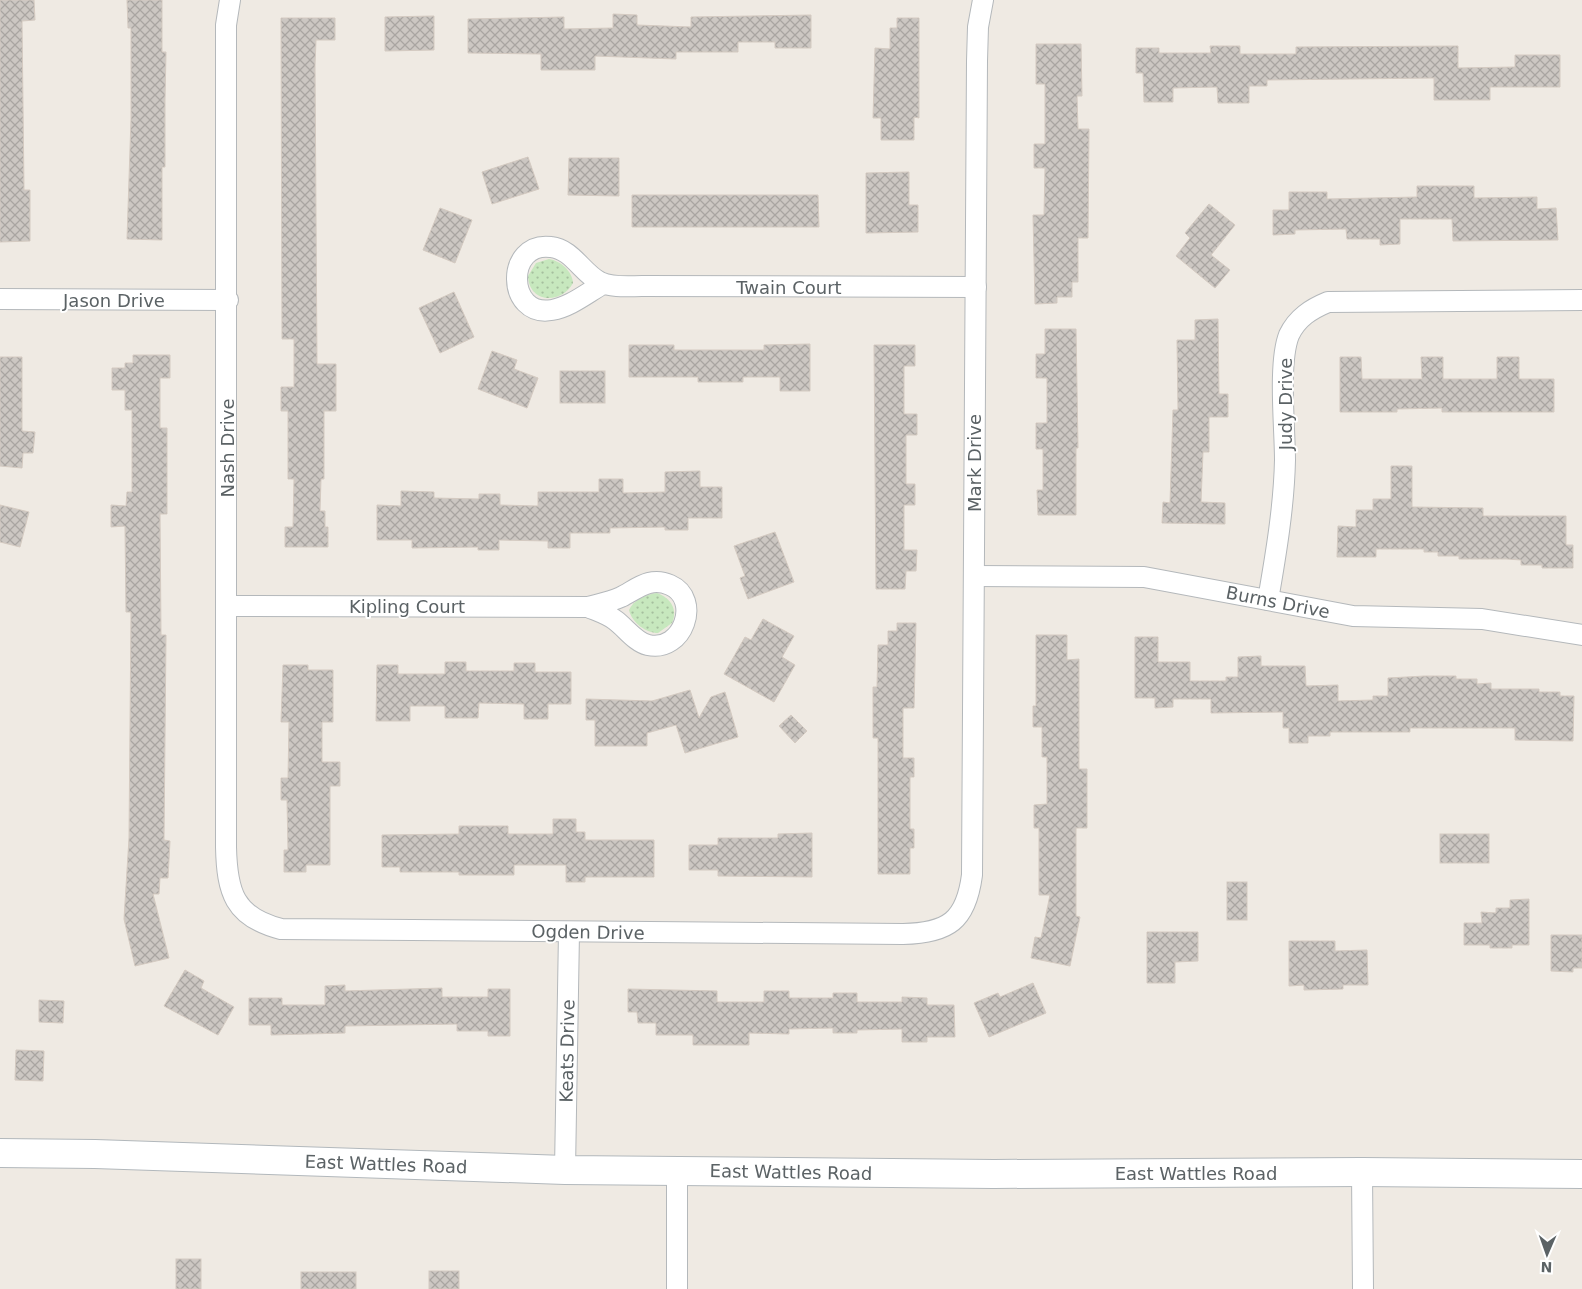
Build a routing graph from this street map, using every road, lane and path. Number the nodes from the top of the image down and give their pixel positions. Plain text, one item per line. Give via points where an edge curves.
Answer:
1 (230, 0) edge
2 (983, 0) edge
3 (603, 284) dead end
4 (976, 287) junction
5 (0, 299) edge
6 (228, 300) junction
7 (1582, 300) edge
8 (974, 576) junction
9 (1268, 600) junction
10 (226, 606) junction
11 (588, 606) dead end
12 (1582, 635) edge
13 (232, 896) joint
14 (954, 921) joint
15 (569, 932) junction
16 (0, 1153) edge
17 (565, 1170) junction
18 (677, 1171) junction
19 (1362, 1172) junction
20 (1582, 1174) edge
21 (677, 1289) edge
22 (1363, 1289) edge

1 - 6 street, Nash Drive via 226,25
2 - 4 street, Mark Drive via 977,61
3 - 4 street, Twain Court
4 - 8 street, Mark Drive
5 - 6 street, Jason Drive
6 - 10 street, Nash Drive
7 - 9 street, Judy Drive via 1328,302 1302,317 1290,334 1284,359 1284,480
8 - 9 street, Burns Drive via 1144,577
8 - 14 street, Mark Drive via 972,875 965,906
9 - 12 street, Burns Drive via 1354,616 1482,620
10 - 11 street, Kipling Court
10 - 13 street, Nash Drive via 226,871
13 - 15 street, Ogden Drive via 250,918 281,929
14 - 15 street, Ogden Drive via 944,928 916,934
15 - 17 street, Keats Drive
16 - 17 main road, East Wattles Road
17 - 18 main road, East Wattles Road
18 - 19 main road, East Wattles Road via 994,1174
18 - 21 street
19 - 20 main road, East Wattles Road
19 - 22 street

